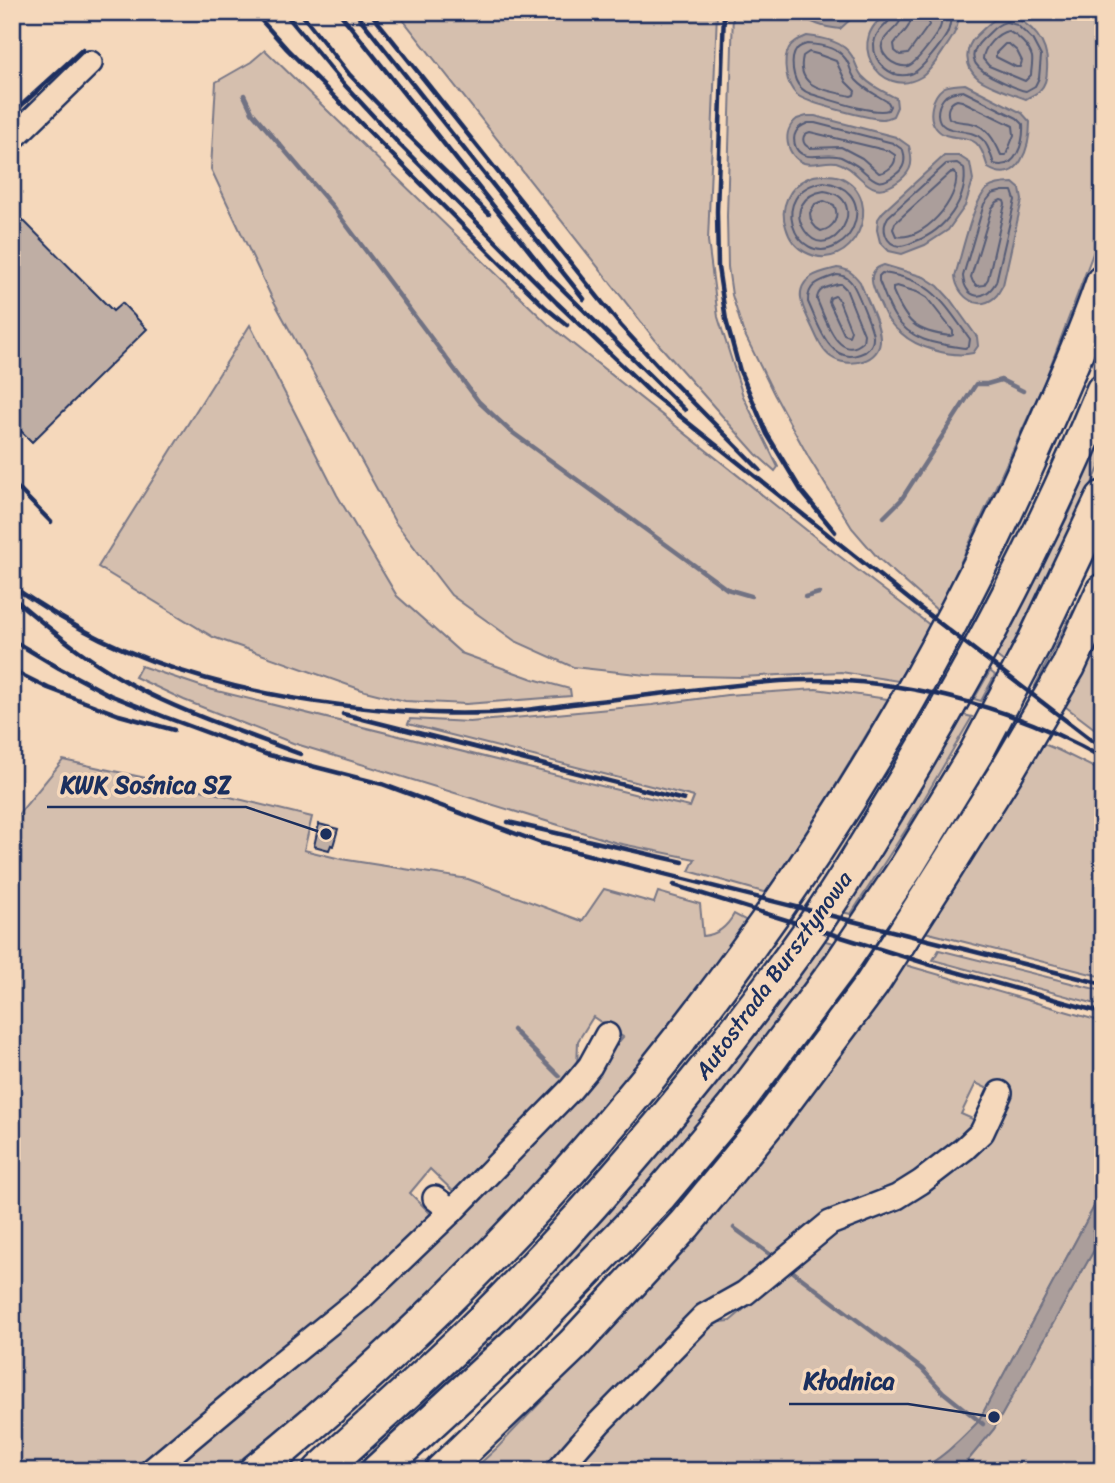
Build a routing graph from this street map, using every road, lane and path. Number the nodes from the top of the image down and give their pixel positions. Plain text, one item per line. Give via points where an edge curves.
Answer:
1 (90, 63) dead end
2 (12, 139) edge
3 (1103, 282) edge
4 (1103, 391) edge
5 (1103, 498) edge
6 (1103, 591) edge
7 (607, 1035) dead end
8 (1000, 1093) dead end
9 (151, 1471) edge
10 (256, 1471) edge
11 (320, 1471) edge
12 (378, 1471) edge
13 (442, 1471) edge
14 (556, 1471) edge

1 - 2 lane
3 - 10 highway via 1050,414 961,603 897,721 765,923 684,1033 529,1214 379,1364
4 - 11 highway, Autostrada Bursztynowa via 1041,532 993,626 868,841 800,946 713,1061 561,1238 466,1336
5 - 12 highway, Autostrada Bursztynowa via 976,753 907,866 823,988 734,1107 659,1196 523,1338
6 - 13 highway via 1068,667 1007,771 872,984 771,1119 685,1224 573,1345
7 - 9 lane via 571,1089 444,1204 361,1298
8 - 14 lane via 982,1132 921,1182 897,1197 830,1223 745,1293 704,1316

